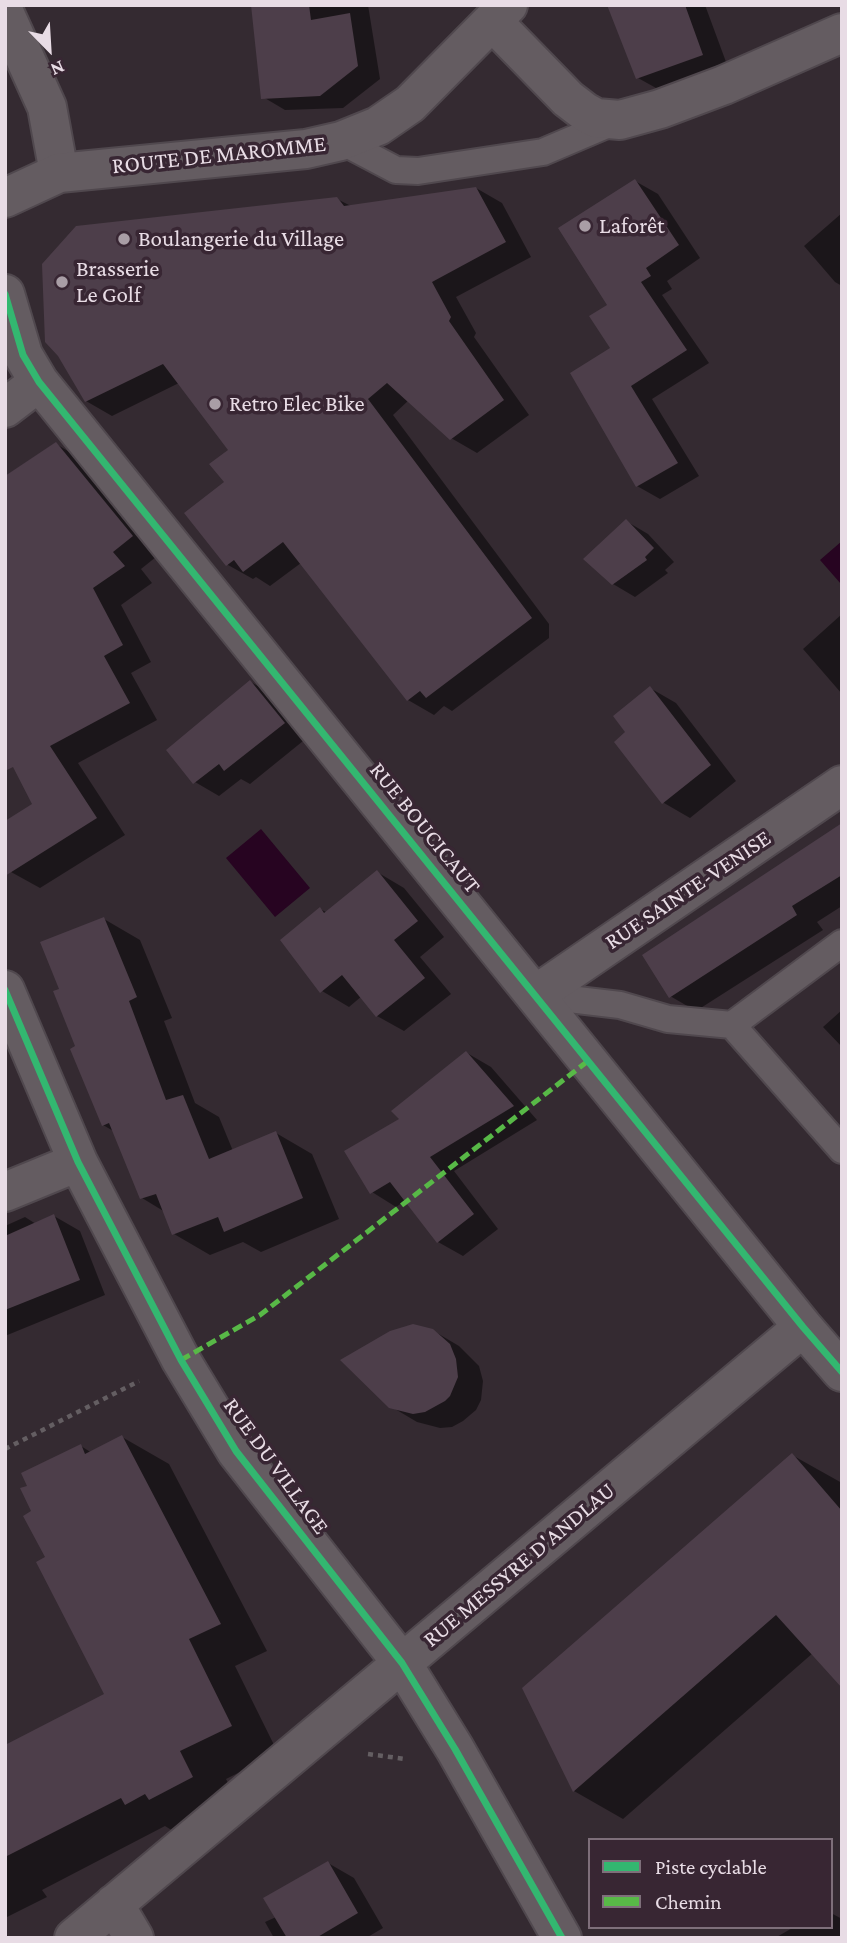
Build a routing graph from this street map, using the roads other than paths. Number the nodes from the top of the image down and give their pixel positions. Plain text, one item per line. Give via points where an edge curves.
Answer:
1 (500, 13) edge
2 (5, 14) edge
3 (842, 33) edge
4 (620, 120) junction
5 (341, 141) junction
6 (60, 173) junction
7 (5, 198) edge
8 (5, 295) edge
9 (39, 382) junction
10 (5, 408) edge
11 (842, 785) edge
12 (842, 943) edge
13 (6, 993) edge
14 (535, 995) junction
15 (732, 1025) junction
16 (842, 1150) edge
17 (78, 1162) junction
18 (5, 1192) edge
19 (803, 1327) junction
20 (842, 1371) edge
21 (402, 1663) junction
22 (114, 1904) junction
23 (74, 1938) edge
24 (134, 1938) edge
25 (562, 1938) edge

1 - 4 street, ROUTE DE MAROMME via 568,99 596,118
1 - 5 street, ROUTE DE MAROMME via 410,104
2 - 6 street via 47,107
3 - 4 street, ROUTE DE MAROMME via 724,85
4 - 5 lane via 543,152 418,171 396,170
5 - 6 street, ROUTE DE MAROMME via 306,149
6 - 7 street, ROUTE DE MAROMME
8 - 9 street, RUE BOUCICAUT via 23,355
9 - 10 street
9 - 14 street, RUE BOUCICAUT
11 - 14 street, RUE SAINTE-VENISE
12 - 15 lane
13 - 17 street, RUE DU VILLAGE
14 - 15 lane via 620,1005 668,1019
14 - 19 street, RUE BOUCICAUT
15 - 16 lane
17 - 18 street
17 - 21 street, RUE DU VILLAGE via 181,1360 236,1451
19 - 20 street, RUE BOUCICAUT
19 - 21 street, RUE MESSYRE D'ANDLAU
21 - 22 street, RUE MESSYRE D'ANDLAU
21 - 25 street, RUE DU VILLAGE
22 - 23 street, RUE MESSYRE D'ANDLAU
22 - 24 street

